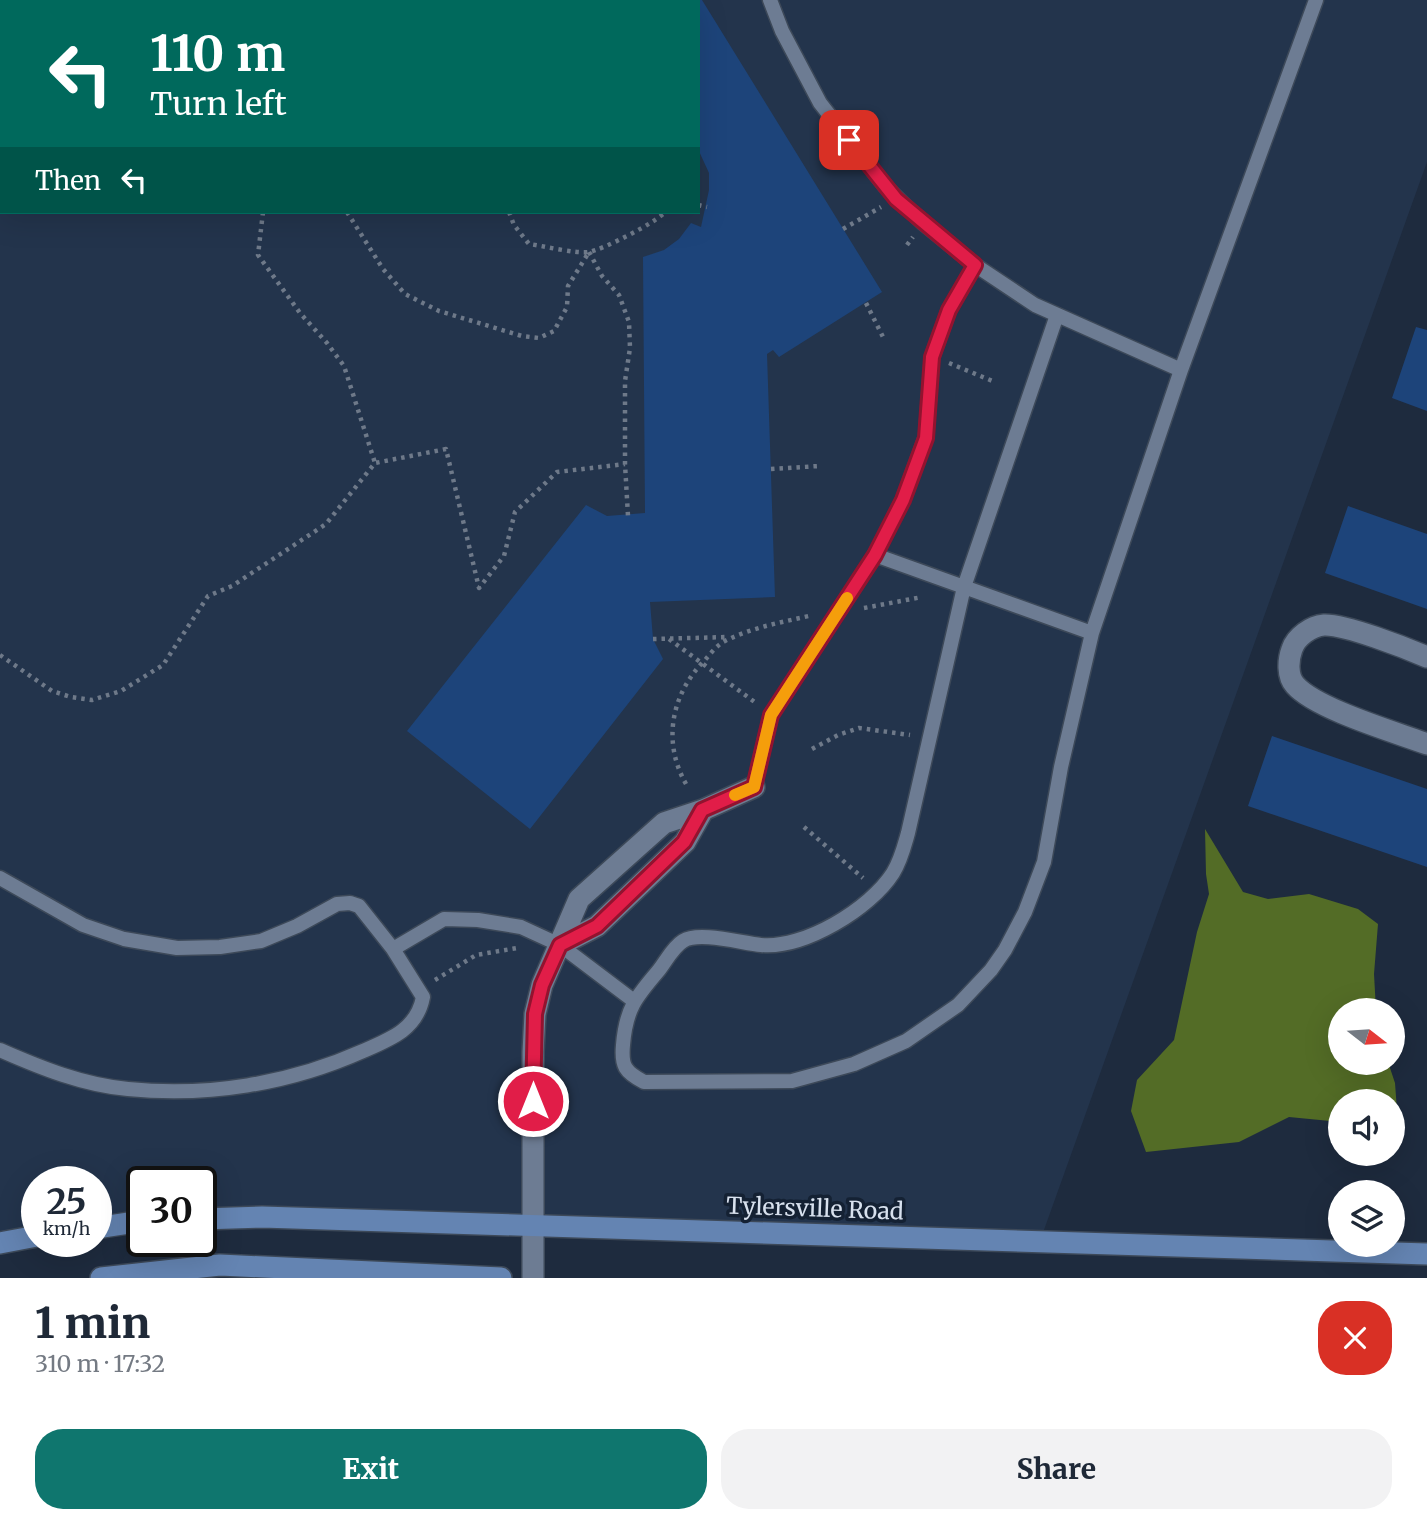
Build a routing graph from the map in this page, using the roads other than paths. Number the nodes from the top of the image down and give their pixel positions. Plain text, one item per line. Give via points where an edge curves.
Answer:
1 (770, 0) edge
2 (1316, 0) edge
3 (975, 265) junction
4 (1057, 315) junction
5 (1181, 370) junction
6 (875, 555) junction
7 (964, 587) junction
8 (1092, 633) junction
9 (1427, 657) edge
10 (1427, 744) edge
11 (754, 787) joint
12 (702, 810) junction
13 (0, 878) edge
14 (560, 945) junction
15 (393, 949) junction
16 (634, 1001) junction
17 (0, 1050) edge
18 (217, 1218) edge
19 (533, 1225) junction
20 (21, 1239) edge
21 (0, 1243) edge
22 (1427, 1254) edge
23 (101, 1278) edge
24 (500, 1278) edge
25 (533, 1278) edge

1 - 3 lane via 820,103 896,199
2 - 5 lane
3 - 4 lane
3 - 6 lane via 949,310 932,357 926,438 920,458
4 - 5 lane
4 - 7 lane
5 - 8 lane
6 - 7 lane
6 - 11 lane via 771,715
7 - 8 lane
7 - 16 lane via 908,833 892,875 841,920 801,939 765,945 694,936 681,942
8 - 16 lane via 1044,862 1005,950 958,1005 906,1041 854,1064 792,1081 644,1082 630,1075 621,1061 624,1022
9 - 10 street via 1342,627 1323,625 1305,632 1292,648 1288,667 1294,685 1326,707
11 - 12 street
12 - 14 street via 684,842 597,926
12 - 14 street via 664,823 579,899
13 - 15 lane via 83,925 124,939 177,948 234,945 261,940 337,904 350,903 359,906
14 - 15 lane via 521,927 444,919
14 - 16 lane
14 - 19 street via 535,1014
15 - 17 lane via 423,997 413,1023 385,1042 283,1080 177,1091 126,1089 39,1067
18 - 19 main road, Tylersville Road
19 - 22 main road, Tylersville Road
19 - 25 street
20 - 21 main road
23 - 24 main road via 220,1265

